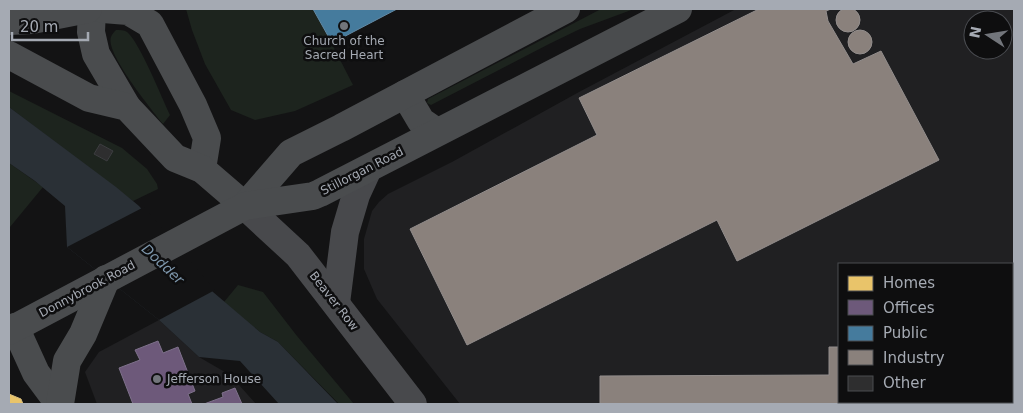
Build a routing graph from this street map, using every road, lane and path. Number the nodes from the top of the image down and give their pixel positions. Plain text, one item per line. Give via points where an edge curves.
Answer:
1 (88, 9) edge
2 (92, 9) edge
3 (103, 9) edge
4 (566, 9) edge
5 (678, 9) edge
6 (149, 16) edge
7 (9, 21) edge
8 (9, 55) edge
9 (405, 94) junction
10 (127, 107) junction
11 (437, 132) junction
12 (202, 169) junction
13 (368, 169) junction
14 (245, 206) junction
15 (106, 279) junction
16 (336, 303) junction
17 (12, 329) edge
18 (59, 404) edge
19 (414, 404) edge

1 - 7 main road
2 - 10 main road via 91,32 96,54
3 - 6 main road
4 - 9 main road
5 - 11 main road, Stillorgan Road
6 - 12 main road via 207,138
8 - 10 main road via 89,98
9 - 11 main road via 421,121
9 - 14 main road via 291,153
10 - 12 main road via 175,158
11 - 13 main road, Stillorgan Road
12 - 14 main road
13 - 14 main road, Stillorgan Road via 313,196
13 - 16 street via 356,195 346,232
14 - 15 main road, Donnybrook Road
14 - 16 street, Beaver Row via 298,255
15 - 17 main road, Donnybrook Road
15 - 18 main road via 83,334 67,361
16 - 19 street, Beaver Row
17 - 18 main road via 36,373

